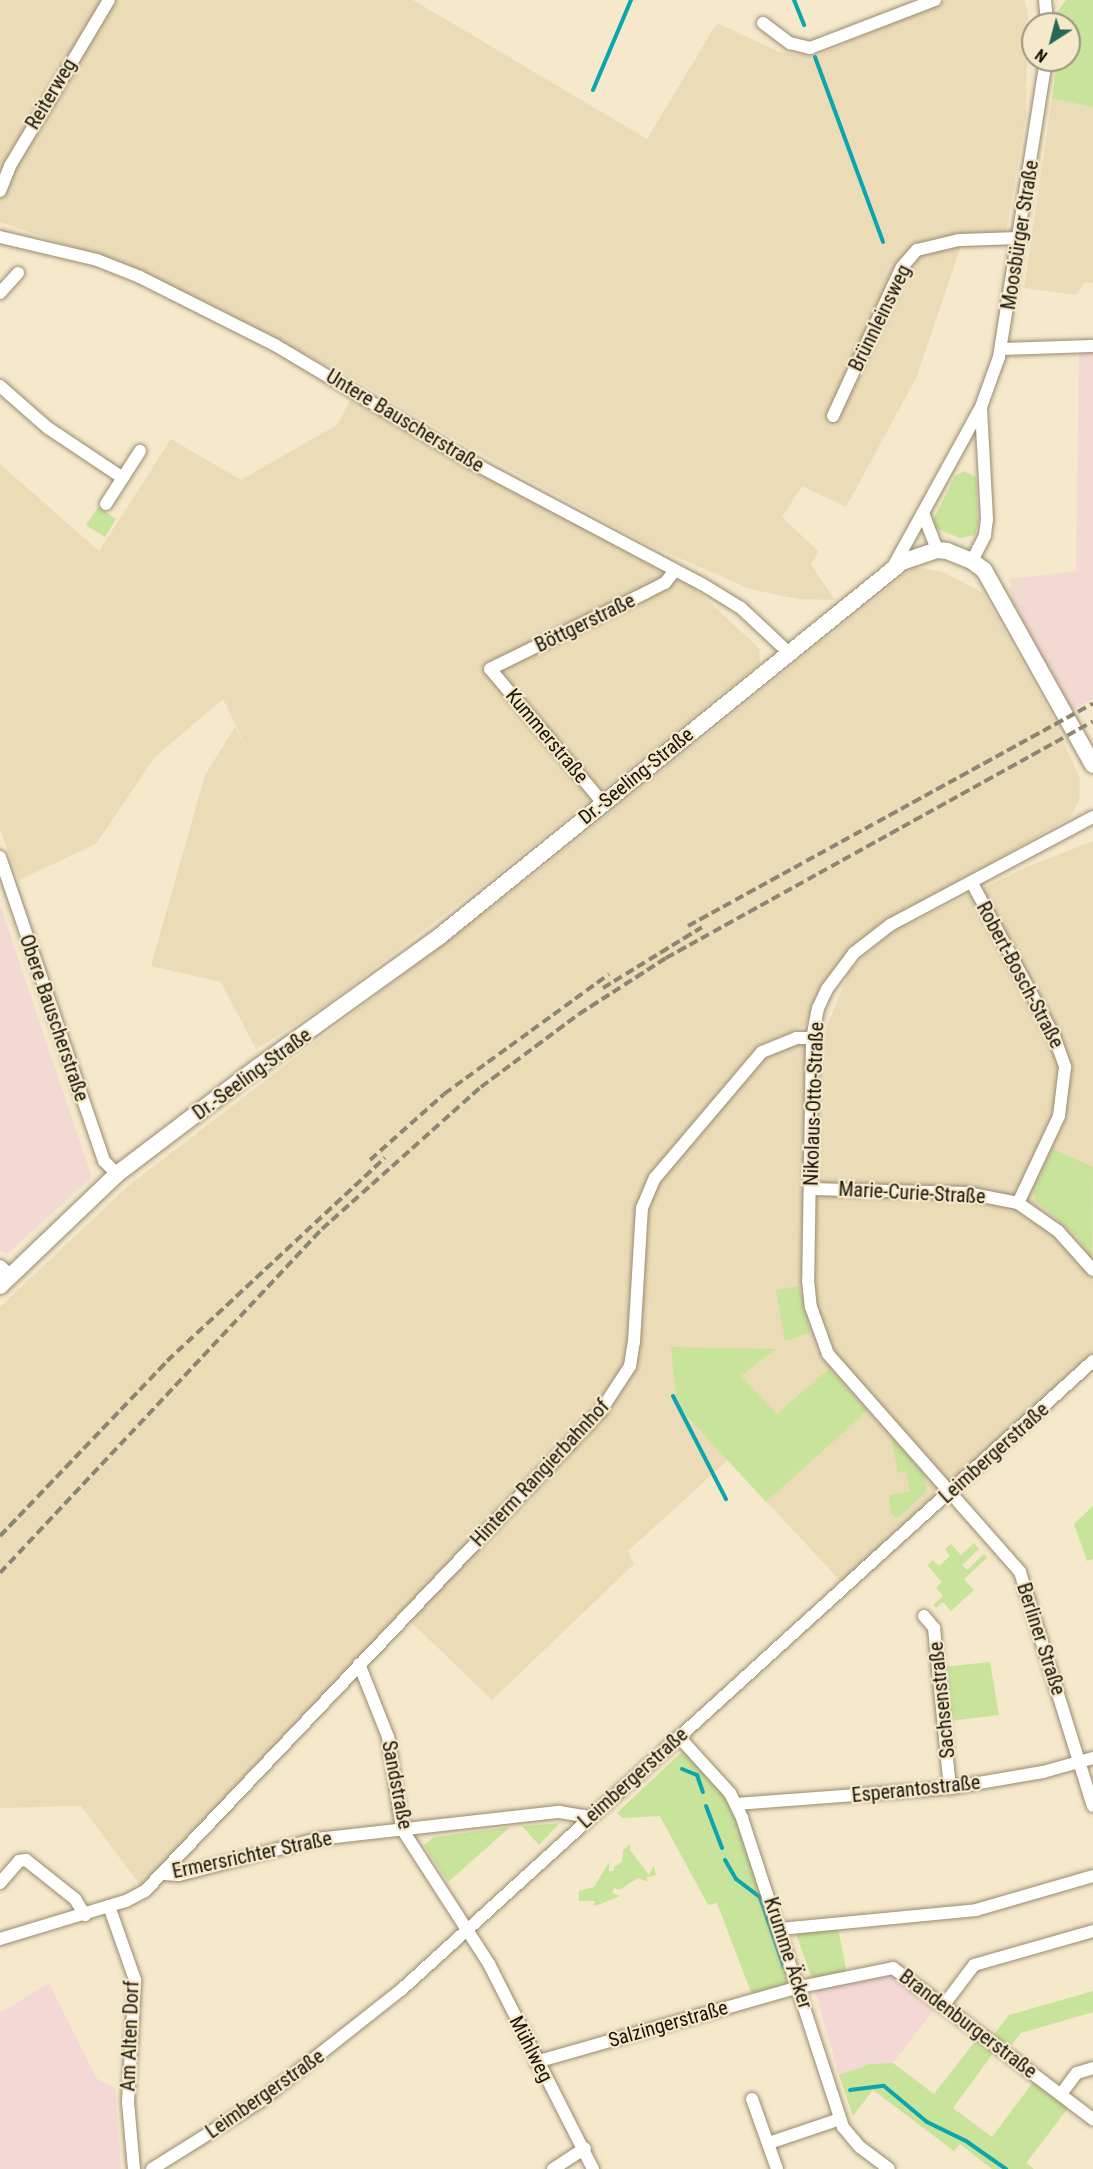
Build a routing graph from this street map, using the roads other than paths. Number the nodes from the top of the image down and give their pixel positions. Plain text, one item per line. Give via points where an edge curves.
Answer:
1 (109, 0) edge
2 (935, 0) edge
3 (763, 22) dead end
4 (1044, 72) edge
5 (0, 191) edge
6 (0, 237) edge
7 (1020, 238) junction
8 (18, 273) dead end
9 (0, 293) edge
10 (1093, 346) edge
11 (1001, 349) junction
12 (0, 386) edge
13 (981, 407) junction
14 (833, 416) dead end
15 (140, 451) dead end
16 (123, 478) junction
17 (106, 504) dead end
18 (923, 513) junction
19 (937, 550) junction
20 (972, 561) junction
21 (675, 570) junction
22 (891, 571) junction
23 (788, 651) junction
24 (490, 669) joint
25 (1093, 765) edge
26 (603, 803) junction
27 (1093, 817) edge
28 (0, 858) edge
29 (972, 883) junction
30 (812, 1038) junction
31 (117, 1174) junction
32 (811, 1189) junction
33 (1018, 1203) junction
34 (1093, 1270) edge
35 (4, 1276) edge
36 (1093, 1361) edge
37 (952, 1492) junction
38 (924, 1617) dead end
39 (359, 1664) junction
40 (679, 1737) junction
41 (1093, 1758) edge
42 (1080, 1762) junction
43 (950, 1788) junction
44 (736, 1804) junction
45 (1093, 1806) edge
46 (590, 1817) junction
47 (402, 1829) junction
48 (164, 1874) junction
49 (1093, 1876) edge
50 (0, 1883) edge
51 (109, 1906) junction
52 (85, 1915) junction
53 (780, 1929) junction
54 (466, 1930) junction
55 (1093, 1931) edge
56 (0, 1939) edge
57 (800, 1987) junction
58 (943, 2006) junction
59 (536, 2062) junction
60 (1093, 2068) edge
61 (1061, 2094) junction
62 (752, 2099) dead end
63 (840, 2119) junction
64 (1093, 2119) edge
65 (769, 2143) junction
66 (585, 2148) junction
67 (155, 2167) edge
68 (134, 2169) edge
69 (553, 2169) edge
70 (593, 2169) edge
71 (777, 2169) edge
72 (889, 2169) edge

1 - 5 street, Reiterweg via 21,146
2 - 3 street via 810,48 790,43
4 - 7 street, Moosbürger Straße
6 - 21 street, Untere Bauscherstraße via 65,251 140,277 275,345 475,464
7 - 11 street, Moosbürger Straße
7 - 14 street, Brünnleinsweg via 959,240 917,250 902,267
8 - 9 street
10 - 11 street
11 - 13 street, Moosbürger Straße
12 - 16 street via 48,428
13 - 18 street, Moosbürger Straße
13 - 20 street, Moosbürger Straße via 987,519 985,535
15 - 16 street
16 - 17 street
18 - 19 street
18 - 22 street, Moosbürger Straße
19 - 20 main road
19 - 22 main road, Dr.-Seeling-Straße via 902,562
20 - 25 main road via 994,583
21 - 23 street, Untere Bauscherstraße via 741,608
21 - 24 street, Böttgerstraße via 665,583
22 - 23 main road, Dr.-Seeling-Straße
23 - 26 main road, Dr.-Seeling-Straße
24 - 26 street, Kummerstraße
26 - 31 main road, Dr.-Seeling-Straße via 440,936
27 - 29 street, Nikolaus-Otto-Straße
28 - 31 street, Obere Bauscherstraße via 104,1161
29 - 30 street, Nikolaus-Otto-Straße via 890,925 854,953 827,989 818,1008
29 - 33 street, Robert-Bosch-Straße via 1054,1036 1065,1067 1059,1116
30 - 32 street, Nikolaus-Otto-Straße
30 - 39 street, Hinterm Rangierbahnhof via 796,1038 762,1052 655,1178 642,1208 631,1358 625,1377 610,1400
31 - 35 main road, Dr.-Seeling-Straße
32 - 33 street, Marie-Curie-Straße via 967,1193
32 - 37 street, Nikolaus-Otto-Straße via 808,1280 819,1334 828,1354
33 - 34 street, Marie-Curie-Straße via 1058,1231
36 - 37 street, Leimbergerstraße
37 - 40 street, Leimbergerstraße
37 - 42 street, Berliner Straße via 1008,1554 1025,1582
38 - 43 street, Sachsenstraße via 934,1628
39 - 47 street, Sandstraße via 388,1737
39 - 48 street, Hinterm Rangierbahnhof
40 - 44 street, Krumme Äcker
40 - 46 street, Leimbergerstraße
41 - 42 street, Esperantostraße
42 - 43 street, Esperantostraße
42 - 45 street, Berliner Straße
43 - 44 street, Esperantostraße
44 - 53 street, Krumme Äcker
46 - 47 street, Ermersrichter Straße via 559,1812
46 - 54 street, Leimbergerstraße
47 - 48 street, Ermersrichter Straße via 317,1839 179,1875
47 - 54 street, Sandstraße
48 - 51 street, Ermersrichter Straße via 145,1891
49 - 53 street via 990,1908 871,1923
50 - 52 street via 19,1861 26,1860 75,1899
51 - 52 street, Ermersrichter Straße
51 - 68 street, Am Alten Dorf via 135,1980 128,2102
52 - 56 street, Ermersrichter Straße
53 - 57 street, Krumme Äcker
54 - 59 street, Mühlweg via 489,1964
54 - 67 street, Leimbergerstraße via 346,2036 259,2102
55 - 58 street via 974,1965
57 - 58 street, Brandenburgerstraße via 893,1968
57 - 59 street, Salzingerstraße
57 - 63 street, Krumme Äcker
58 - 61 street, Brandenburgerstraße
59 - 66 street, Mühlweg
60 - 61 street via 1077,2073
61 - 64 street, Brandenburgerstraße
62 - 65 street
63 - 65 street
63 - 72 street, Krumme Äcker via 849,2137
65 - 71 street
66 - 69 street
66 - 70 street, Mühlweg

